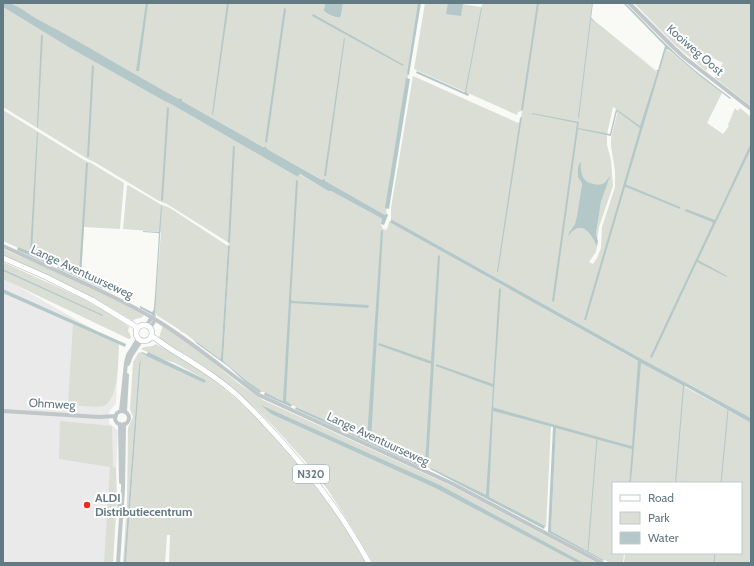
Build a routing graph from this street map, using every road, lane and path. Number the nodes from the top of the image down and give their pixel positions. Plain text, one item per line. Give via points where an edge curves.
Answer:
1 (629, 3) edge
2 (751, 109) edge
3 (3, 246) edge
4 (3, 258) edge
5 (153, 318) junction
6 (148, 327) junction
7 (137, 329) junction
8 (150, 337) junction
9 (140, 340) junction
10 (3, 411) edge
11 (123, 412) junction
12 (116, 418) junction
13 (122, 424) junction
14 (116, 563) edge
15 (369, 563) edge
16 (602, 563) edge

1 - 2 street, Kooiweg Oost via 681,54
3 - 5 street, Lange Aventuurseweg via 106,292
4 - 7 main road via 92,300
5 - 6 street
5 - 16 street, Lange Aventuurseweg via 200,349 259,395 453,484
6 - 7 main road via 142,326
6 - 8 main road
7 - 9 main road via 136,335
8 - 9 main road via 146,341
8 - 15 main road, N320 via 161,341 205,370 239,396 294,455 323,491
9 - 11 street via 128,355 125,366
10 - 12 street, Ohmweg
11 - 12 street via 118,413
11 - 13 street via 129,418
12 - 13 street via 117,422
13 - 14 street

